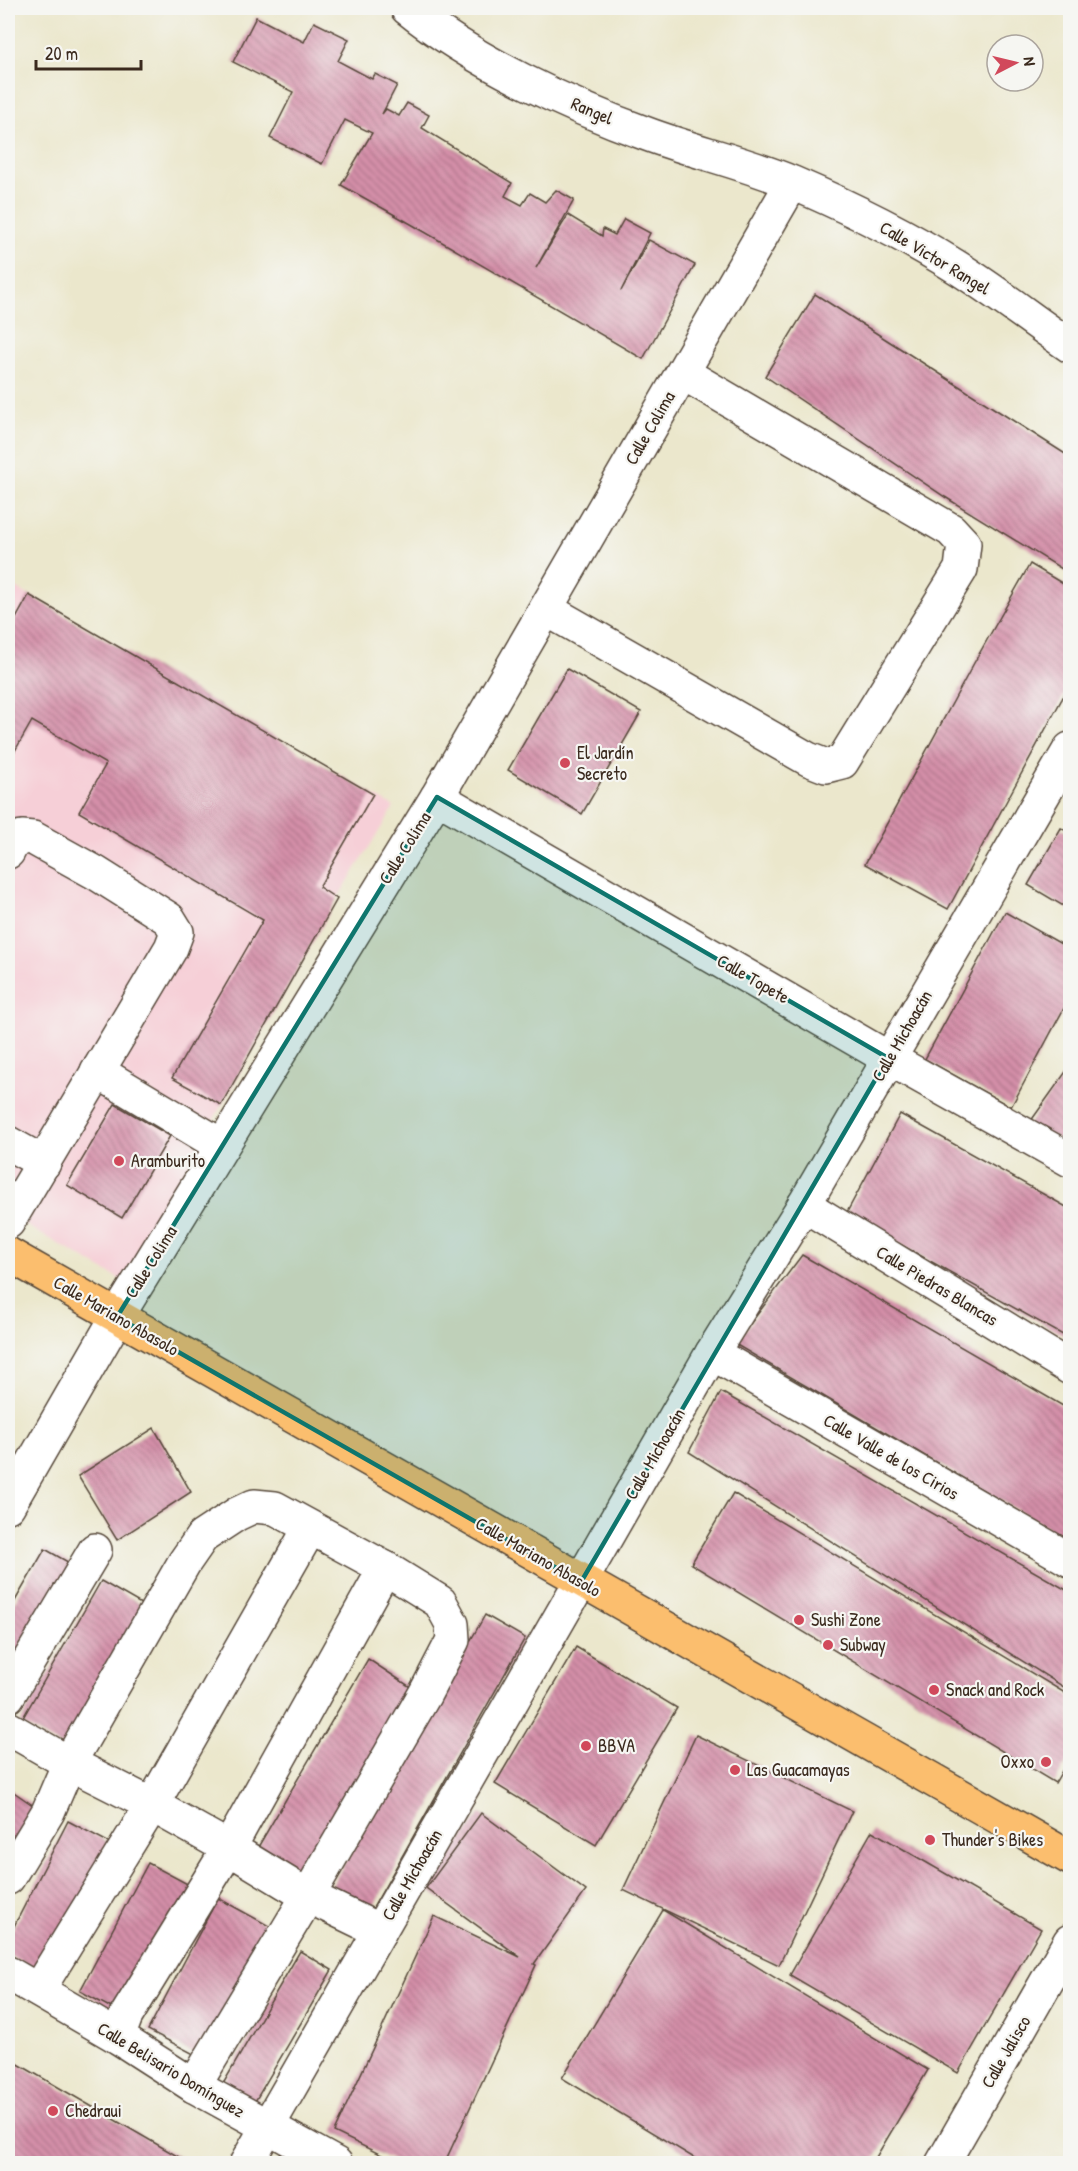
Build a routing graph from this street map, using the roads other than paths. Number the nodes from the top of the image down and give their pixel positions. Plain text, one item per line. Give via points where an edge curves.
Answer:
1 (407, 8) edge
2 (792, 183) junction
3 (1071, 346) edge
4 (683, 373) junction
5 (546, 609) junction
6 (1071, 749) edge
7 (436, 797) junction
8 (8, 852) edge
9 (888, 1058) junction
10 (97, 1071) junction
11 (8, 1143) edge
12 (222, 1146) junction
13 (1071, 1160) edge
14 (44, 1163) junction
15 (804, 1205) junction
16 (8, 1222) edge
17 (8, 1254) edge
18 (117, 1317) junction
19 (712, 1353) junction
20 (1071, 1368) edge
21 (8, 1506) edge
22 (310, 1528) junction
23 (95, 1550) dead end
24 (1071, 1560) edge
25 (386, 1568) junction
26 (581, 1582) junction
27 (8, 1696) edge
28 (8, 1728) edge
29 (69, 1763) junction
30 (152, 1805) junction
31 (229, 1848) junction
32 (1071, 1858) edge
33 (8, 1878) edge
34 (308, 1896) junction
35 (380, 1931) junction
36 (1071, 1941) edge
37 (8, 1973) edge
38 (38, 1990) junction
39 (118, 2037) junction
40 (194, 2086) junction
41 (267, 2126) junction
42 (246, 2163) edge
43 (336, 2163) edge
44 (942, 2163) edge

1 - 2 street, Rangel via 473,52 577,105 646,134
2 - 3 street, Calle Victor Rangel via 922,246
2 - 4 street, Calle Colima
4 - 5 street, Calle Colima
4 - 5 street via 951,530 964,544 961,569 842,762 826,766
5 - 7 street, Calle Colima
6 - 9 street, Calle Michoacán
7 - 9 street, Calle Topete
7 - 12 street, Calle Colima
8 - 10 street via 22,837 33,838 169,919 177,932
9 - 13 street, Calle Topete
9 - 15 street, Calle Michoacán
10 - 12 street
10 - 14 street
11 - 14 street
12 - 18 street, Calle Colima
14 - 16 street
15 - 19 street, Calle Michoacán
15 - 20 street, Calle Piedras Blancas
17 - 18 main road, Calle Mariano Abasolo
18 - 21 street, Calle Colima
18 - 26 main road, Calle Mariano Abasolo
19 - 24 street, Calle Valle de los Cirios
19 - 26 street, Calle Michoacán
22 - 25 street
22 - 29 street via 274,1508 254,1506 202,1538
22 - 30 street
23 - 27 street
25 - 31 street
25 - 34 street via 440,1602 452,1624 453,1640
26 - 32 main road, Calle Mariano Abasolo
26 - 35 street, Calle Michoacán
28 - 29 street
29 - 30 street
29 - 33 street via 48,1812
30 - 31 street
30 - 38 street
31 - 34 street
31 - 39 street via 126,2016
34 - 35 street
34 - 40 street
35 - 41 street, Calle Michoacán
36 - 44 street, Calle Jalisco
37 - 38 street, Calle Belisario Domínguez
38 - 39 street, Calle Belisario Domínguez
39 - 40 street, Calle Belisario Domínguez
40 - 41 street, Calle Belisario Domínguez
41 - 42 street, Calle Michoacán
41 - 43 street, Calle Belisario Domínguez

